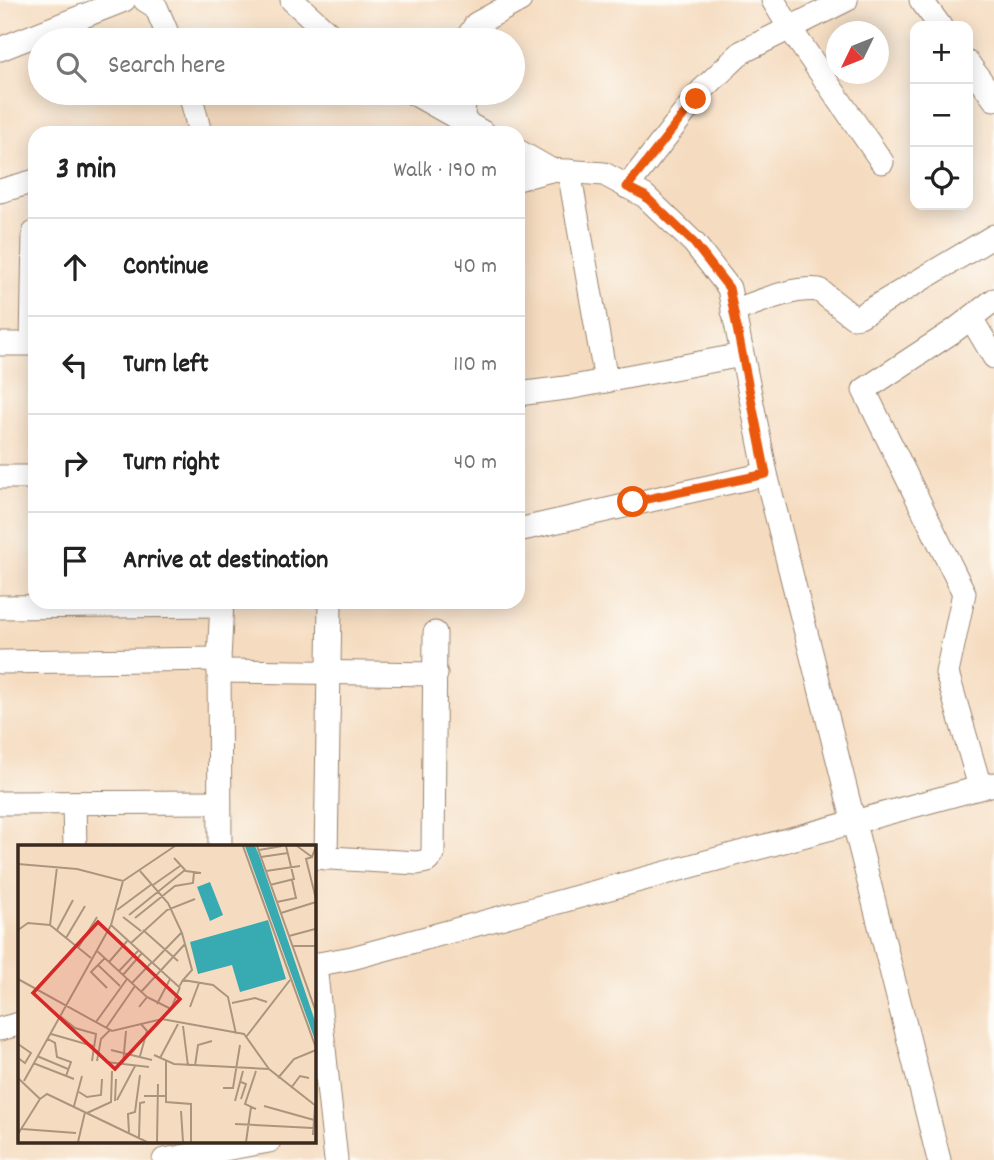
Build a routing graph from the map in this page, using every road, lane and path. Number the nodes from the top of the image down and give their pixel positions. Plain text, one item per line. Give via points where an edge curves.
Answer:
1 (124, 0) edge
2 (145, 0) edge
3 (292, 0) edge
4 (520, 0) edge
5 (774, 0) edge
6 (846, 0) edge
7 (921, 0) edge
8 (936, 21) edge
9 (53, 28) edge
10 (165, 28) edge
11 (323, 28) edge
12 (474, 28) edge
13 (791, 30) junction
14 (28, 38) edge
15 (0, 49) edge
16 (973, 71) edge
17 (994, 99) edge
18 (193, 105) edge
19 (434, 105) edge
20 (464, 105) edge
21 (463, 121) junction
22 (198, 126) edge
23 (472, 126) edge
24 (525, 154) edge
25 (882, 162) dead end
26 (560, 170) junction
27 (525, 178) edge
28 (28, 183) edge
29 (627, 187) junction
30 (0, 191) edge
31 (994, 236) edge
32 (994, 300) edge
33 (733, 311) junction
34 (971, 318) junction
35 (0, 344) edge
36 (28, 344) edge
37 (742, 355) junction
38 (994, 357) edge
39 (606, 381) junction
40 (525, 393) edge
41 (766, 474) junction
42 (0, 477) edge
43 (28, 477) edge
44 (525, 528) edge
45 (28, 606) edge
46 (0, 607) edge
47 (222, 609) edge
48 (330, 609) edge
49 (435, 634) dead end
50 (0, 662) edge
51 (219, 665) junction
52 (329, 673) junction
53 (436, 674) junction
54 (987, 786) edge
55 (219, 802) junction
56 (0, 803) edge
57 (74, 803) junction
58 (855, 820) junction
59 (75, 845) edge
60 (220, 845) edge
61 (320, 858) edge
62 (315, 965) edge
63 (315, 983) edge
64 (18, 1024) edge
65 (0, 1029) edge
66 (323, 1131) edge
67 (263, 1142) edge
68 (164, 1160) edge
69 (336, 1160) edge
70 (939, 1160) edge

1 - 9 street
2 - 10 street via 156,7
3 - 11 street
4 - 12 street
5 - 13 street
6 - 13 street
7 - 8 street
13 - 25 street
13 - 29 street via 743,52 702,90
14 - 15 street
16 - 17 street
18 - 22 street
19 - 21 street
20 - 21 street
21 - 23 street
24 - 26 street
26 - 27 street
26 - 29 street via 604,174
26 - 39 street
28 - 30 street
29 - 33 street via 645,196 694,243 729,288
31 - 33 street via 860,316 853,317 812,289
32 - 34 street
33 - 37 street
34 - 38 street
34 - 54 street via 864,390 964,593 947,673
35 - 36 street
37 - 39 street
37 - 41 street
39 - 40 street
41 - 44 street
41 - 58 street
42 - 43 street
45 - 46 street
47 - 51 street
48 - 52 street
49 - 53 street
50 - 51 street
51 - 52 street
51 - 55 street
52 - 53 street
52 - 61 street
53 - 61 street via 433,854 417,863
54 - 58 street
55 - 57 street
55 - 60 street
56 - 57 street
57 - 59 street
58 - 62 street
58 - 70 street
63 - 66 street
64 - 65 street
66 - 69 street
67 - 68 street

